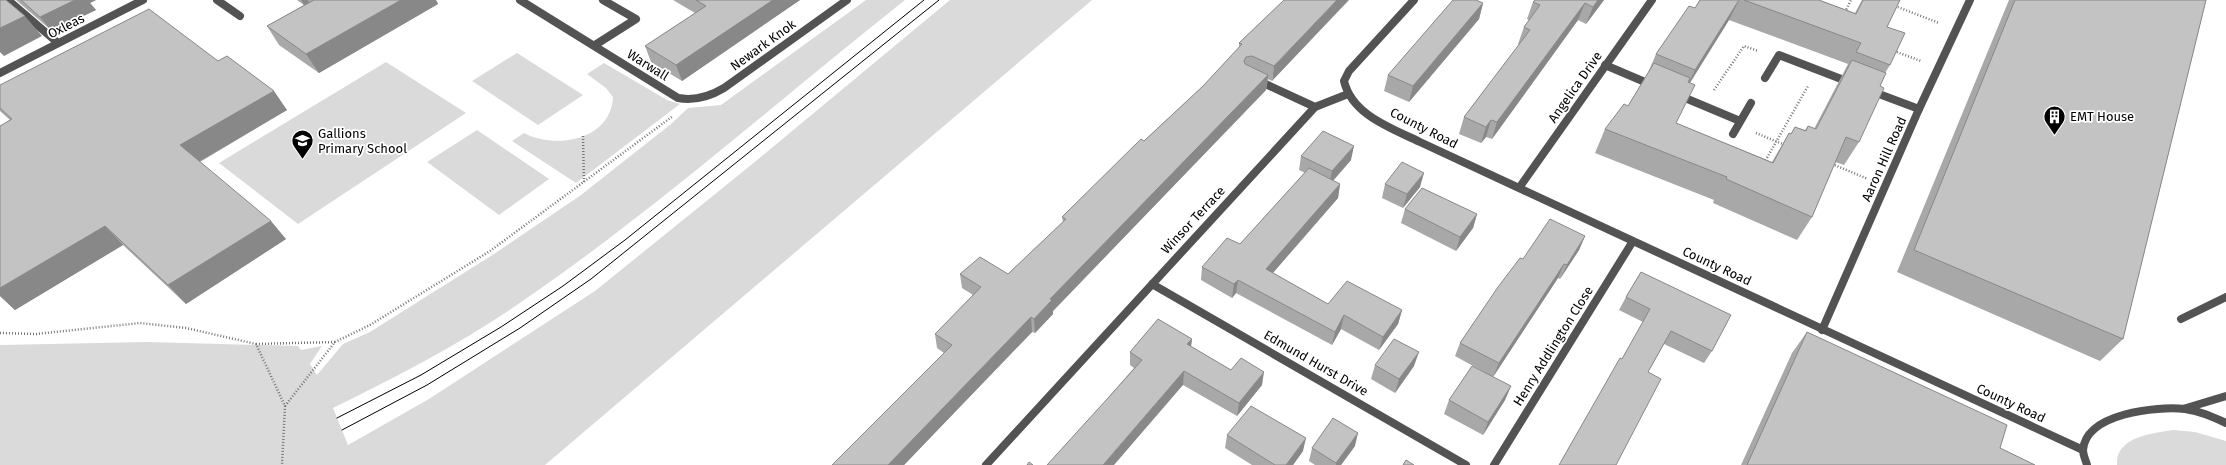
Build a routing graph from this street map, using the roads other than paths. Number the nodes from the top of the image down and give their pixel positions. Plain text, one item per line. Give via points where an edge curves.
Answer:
1 (8, 0) edge
2 (143, 0) edge
3 (217, 0) edge
4 (520, 0) edge
5 (603, 0) edge
6 (847, 0) edge
7 (1414, 0) edge
8 (1652, 0) edge
9 (1970, 0) edge
10 (240, 16) dead end
11 (58, 43) junction
12 (595, 45) junction
13 (1605, 65) junction
14 (0, 73) edge
15 (1248, 76) edge
16 (1765, 78) dead end
17 (1348, 94) junction
18 (689, 100) joint
19 (1752, 103) dead end
20 (1315, 107) junction
21 (1919, 109) junction
22 (1740, 121) junction
23 (1733, 134) dead end
24 (1519, 188) junction
25 (1634, 241) junction
26 (1152, 284) junction
27 (2226, 297) edge
28 (2181, 319) dead end
29 (1822, 330) junction
30 (2226, 396) edge
31 (2184, 409) junction
32 (2226, 423) edge
33 (2083, 450) junction
34 (986, 465) edge
35 (1466, 465) edge
36 (1494, 465) edge
37 (2086, 465) edge

1 - 11 street
2 - 11 street, Oxleas
3 - 10 street
4 - 12 street, Warwall
5 - 12 street via 636,19
6 - 18 street, Newark Knok via 724,88 708,97
7 - 17 street via 1349,71 1344,81
8 - 13 street, Angelica Drive
9 - 21 street, Aaron Hill Road
11 - 14 street, Oxleas
12 - 18 street, Warwall via 678,98
13 - 22 street
13 - 24 street, Angelica Drive
15 - 20 street
16 - 21 street via 1779,55
17 - 20 street, Winsor Terrace
17 - 24 street, County Road via 1355,104 1394,129
19 - 22 street
20 - 26 street, Winsor Terrace
21 - 29 street, Aaron Hill Road
22 - 23 street
24 - 25 street, County Road
25 - 29 street, County Road
25 - 36 street, Henry Addlington Close
26 - 34 street, Winsor Terrace
26 - 35 street, Edmund Hurst Drive
27 - 28 street
29 - 33 street, County Road
30 - 31 street
31 - 32 street
31 - 33 street via 2128,414 2104,421 2088,434
33 - 37 street

